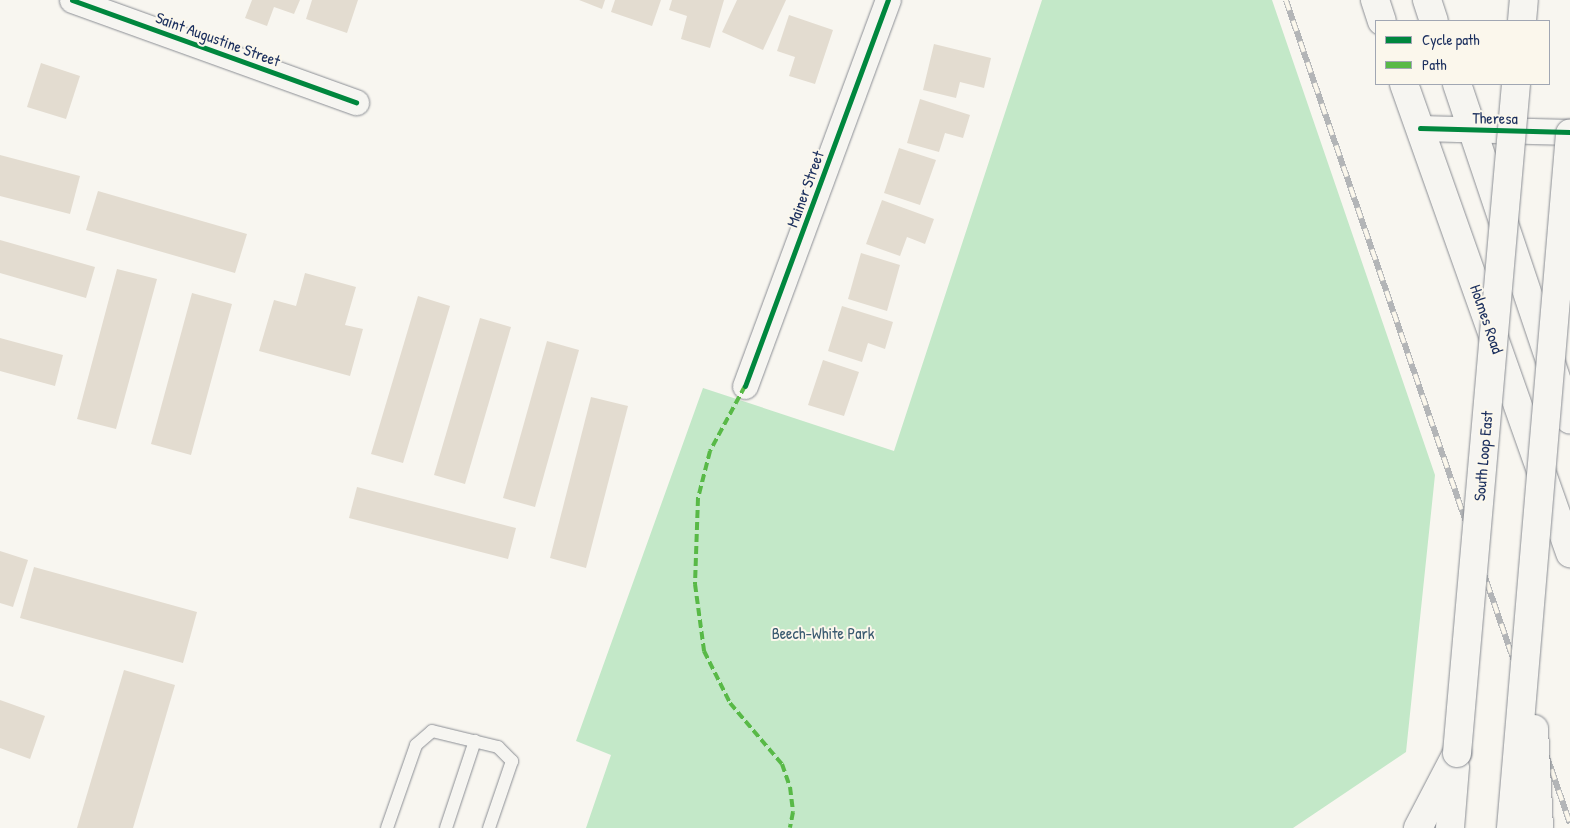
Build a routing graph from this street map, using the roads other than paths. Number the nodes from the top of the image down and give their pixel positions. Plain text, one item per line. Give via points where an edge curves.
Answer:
1 (72, 0) edge
2 (888, 0) edge
3 (1375, 0) edge
4 (1427, 0) edge
5 (1382, 20) edge
6 (1434, 20) edge
7 (1404, 85) edge
8 (1457, 85) edge
9 (1516, 85) edge
10 (356, 102) dead end
11 (1420, 128) junction
12 (1473, 130) junction
13 (1570, 133) edge
14 (745, 386) dead end
15 (1570, 419) edge
16 (1570, 554) edge
17 (1529, 616) junction
18 (475, 742) junction
19 (1457, 753) junction
20 (387, 828) edge
21 (446, 828) edge
22 (489, 828) edge
23 (1418, 828) edge
24 (1450, 828) edge
25 (1511, 828) edge
26 (1538, 828) edge

1 - 10 street, Saint Augustine Street
2 - 14 street, Mainer Street
3 - 5 main road
4 - 6 main road
7 - 11 main road, Holmes Road
8 - 12 main road
9 - 19 main road, South Loop East, bridge
11 - 12 street, Theresa
11 - 16 main road, Holmes Road
12 - 13 street, Theresa
12 - 15 main road
13 - 17 main road, bridge
17 - 25 main road, bridge
17 - 26 main road, bridge
18 - 20 lane via 432,731 416,745
18 - 21 lane
18 - 22 lane via 498,747 512,761
19 - 23 main road
19 - 24 main road, South Loop East

